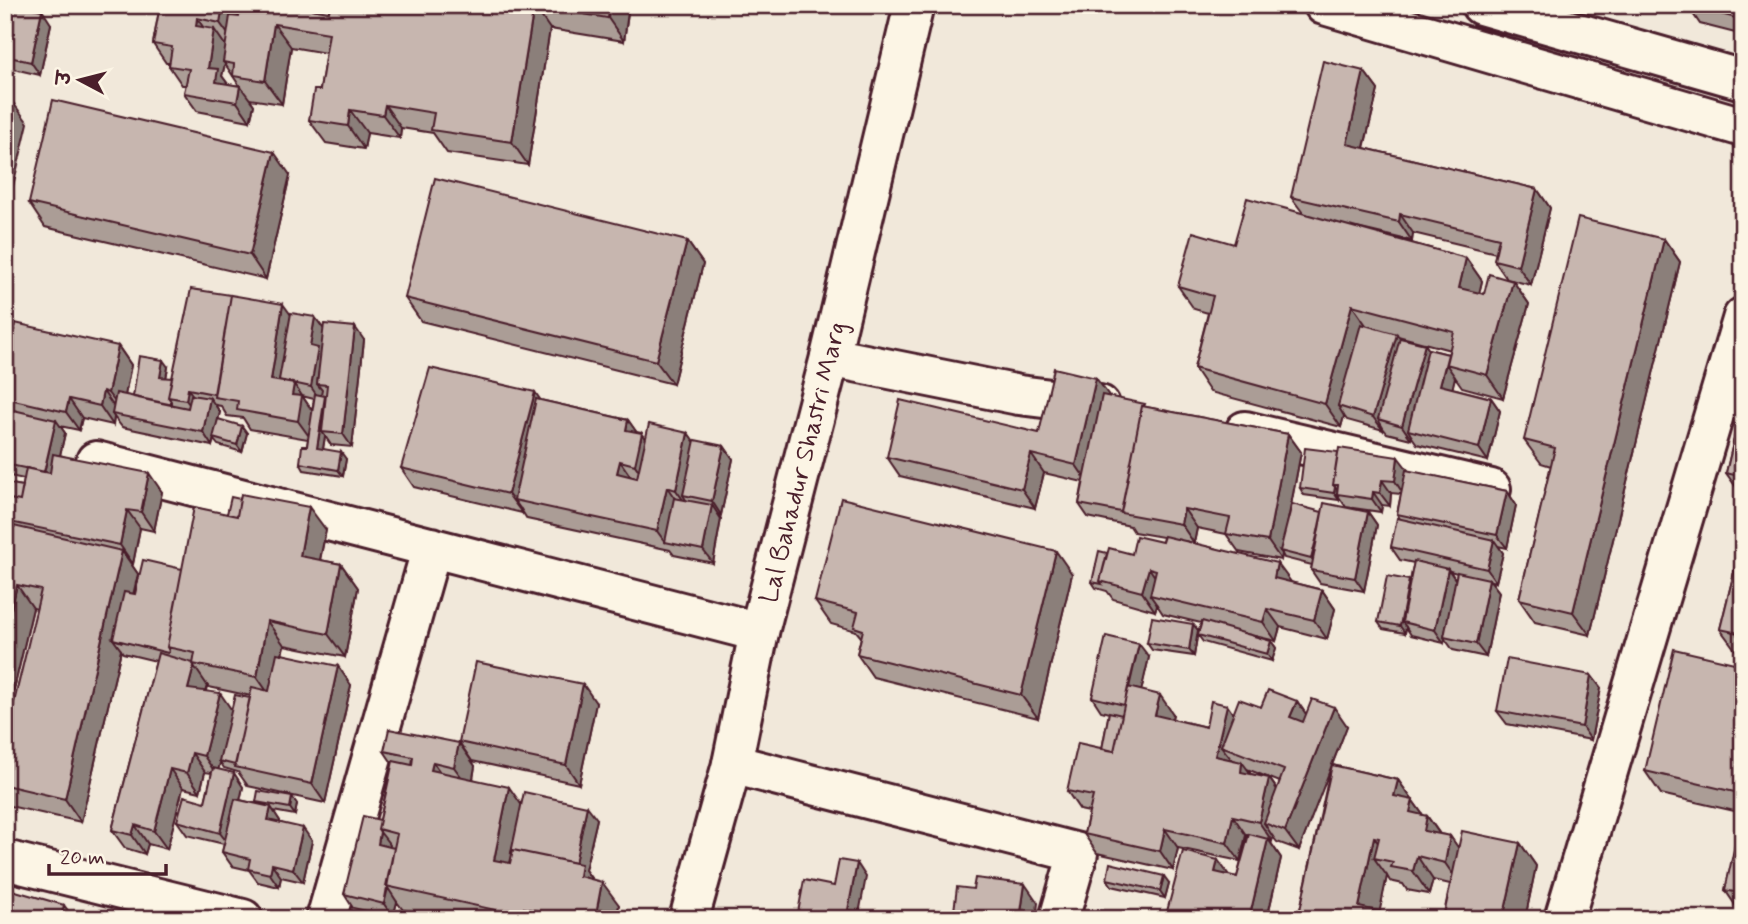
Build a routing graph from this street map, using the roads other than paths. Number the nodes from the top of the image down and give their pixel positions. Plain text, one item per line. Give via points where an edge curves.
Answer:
1 (914, 5) edge
2 (1324, 5) edge
3 (1480, 5) edge
4 (1743, 80) edge
5 (1743, 127) edge
6 (1743, 317) edge
7 (830, 357) junction
8 (1129, 408) edge
9 (1210, 423) edge
10 (96, 461) edge
11 (1491, 489) edge
12 (432, 547) junction
13 (759, 632) junction
14 (732, 764) junction
15 (5, 860) edge
16 (243, 919) edge
17 (326, 919) edge
18 (689, 919) edge
19 (1059, 919) edge
20 (1564, 919) edge

1 - 7 street, Lal Bahadur Shastri Marg
2 - 5 street
3 - 4 street
6 - 20 street
7 - 8 street via 1019,395
7 - 13 street, Lal Bahadur Shastri Marg
9 - 11 street
10 - 12 street
12 - 13 street
12 - 17 street
13 - 14 street, Lal Bahadur Shastri Marg
14 - 18 street, Lal Bahadur Shastri Marg
14 - 19 street via 1078,853
15 - 16 street

